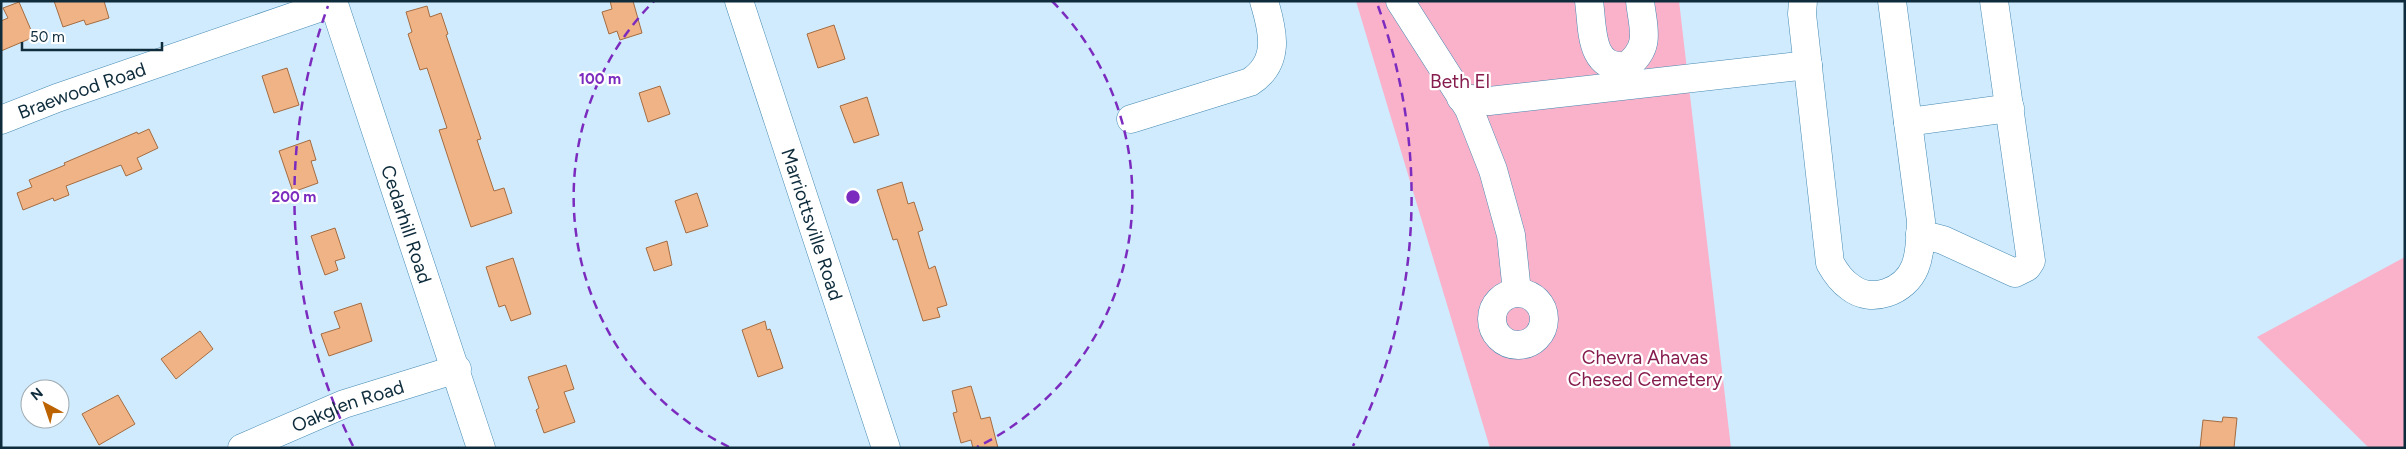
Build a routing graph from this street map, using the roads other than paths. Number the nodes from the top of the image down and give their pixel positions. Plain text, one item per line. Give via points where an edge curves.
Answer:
1 (739, 1) edge
2 (1264, 1) edge
3 (1400, 1) edge
4 (1589, 1) edge
5 (1640, 1) edge
6 (1803, 1) edge
7 (1994, 1) edge
8 (333, 2) edge
9 (1894, 2) edge
10 (1808, 65) junction
11 (1621, 76) junction
12 (1461, 98) junction
13 (2010, 108) junction
14 (1131, 119) dead end
15 (1, 120) edge
16 (1908, 122) junction
17 (1920, 234) junction
18 (1517, 292) dead end
19 (456, 369) junction
20 (242, 448) edge
21 (482, 448) edge
22 (886, 448) edge

1 - 22 street, Marriottsville Road
2 - 14 street via 1272,25 1273,41 1266,67 1260,75 1250,82
3 - 12 street
4 - 11 street via 1595,49 1606,62 1616,67
5 - 11 street via 1643,50
6 - 10 street
7 - 13 street
8 - 15 street, Braewood Road
8 - 19 street, Cedarhill Road
9 - 16 street
10 - 11 street
10 - 17 street via 1827,247 1830,263 1838,276 1850,288 1863,294 1886,293 1898,288 1915,268
11 - 12 street via 1489,101
12 - 18 street via 1469,109 1493,170 1511,235
13 - 16 street
13 - 17 street via 2032,256 2027,268 2015,272 1943,240
16 - 17 street
19 - 20 street, Oakglen Road via 344,404
19 - 21 street, Cedarhill Road

